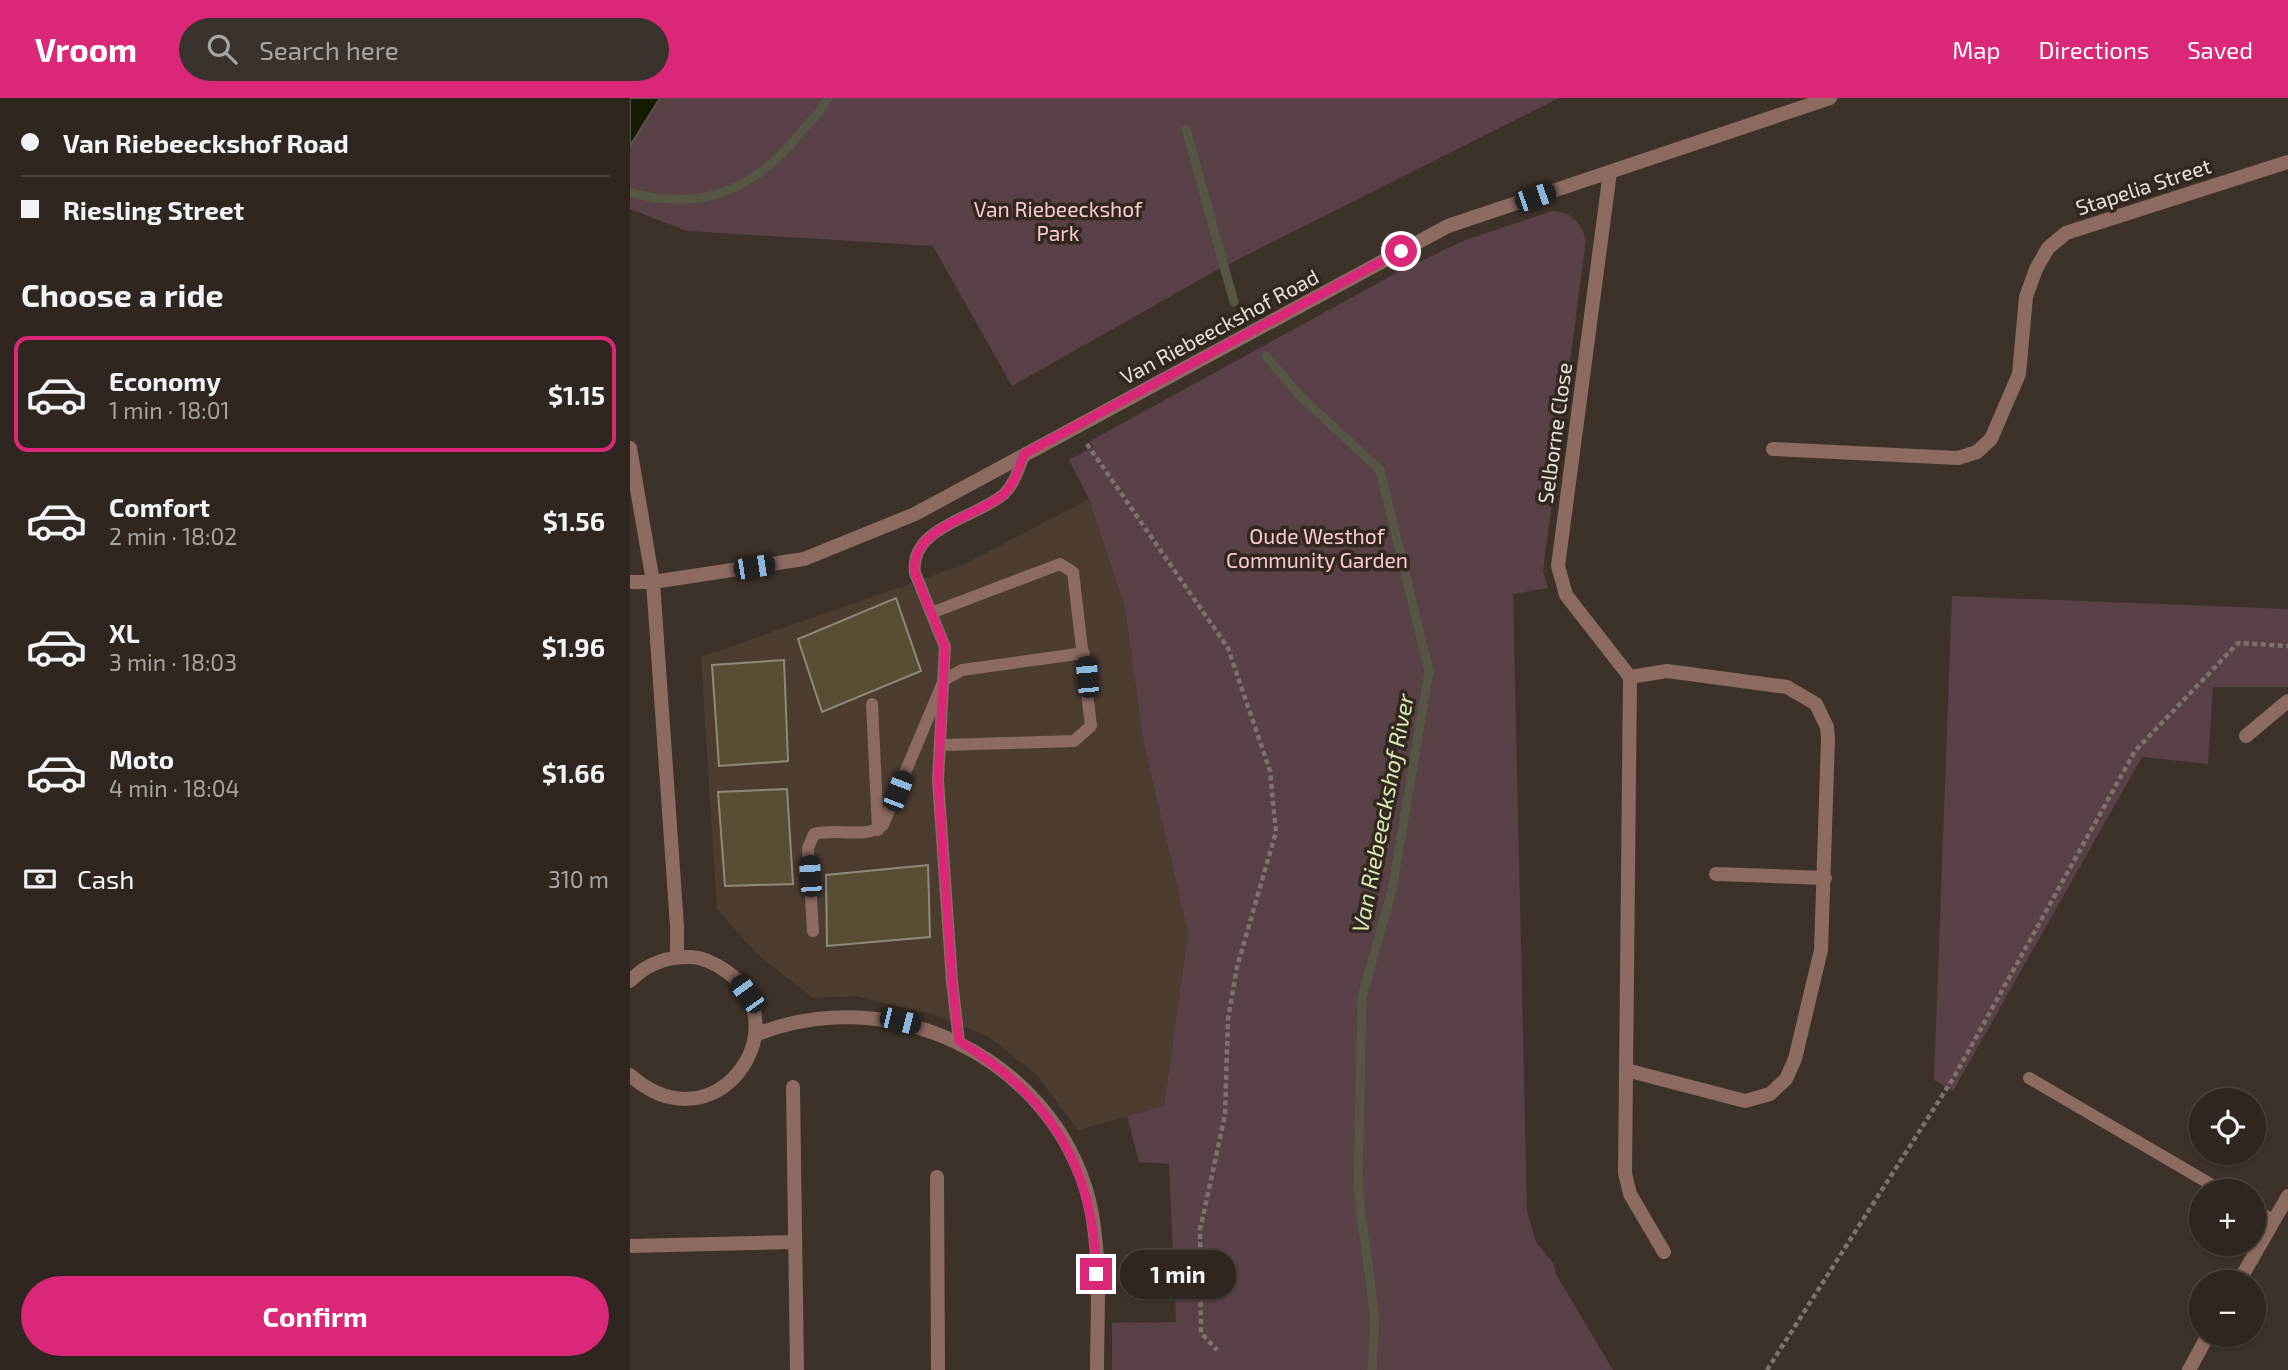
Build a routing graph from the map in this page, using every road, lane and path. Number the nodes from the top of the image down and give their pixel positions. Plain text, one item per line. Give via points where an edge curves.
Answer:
1 (1830, 98) edge
2 (2288, 162) edge
3 (1610, 172) junction
4 (1073, 428) junction
5 (630, 448) edge
6 (1773, 449) dead end
7 (1024, 454) junction
8 (630, 582) edge
9 (653, 582) junction
10 (931, 613) junction
11 (2288, 646) edge
12 (1084, 653) junction
13 (1630, 677) junction
14 (944, 680) junction
15 (2288, 701) edge
16 (872, 704) dead end
17 (2246, 736) dead end
18 (942, 745) junction
19 (878, 830) junction
20 (1716, 874) dead end
21 (1825, 878) junction
22 (813, 931) dead end
23 (677, 956) junction
24 (630, 981) edge
25 (755, 1035) junction
26 (959, 1041) junction
27 (1626, 1070) junction
28 (630, 1075) edge
29 (2029, 1078) dead end
30 (793, 1087) dead end
31 (937, 1177) dead end
32 (2202, 1179) edge
33 (2288, 1196) edge
34 (2266, 1216) edge
35 (2274, 1221) junction
36 (795, 1242) junction
37 (630, 1246) edge
38 (1664, 1251) dead end
39 (2246, 1270) edge
40 (2201, 1347) edge
41 (1217, 1350) dead end
42 (796, 1370) edge
43 (938, 1370) edge
44 (1097, 1370) edge
45 (1767, 1370) edge
46 (2189, 1370) edge

1 - 3 street, Van Riebeeckshof Road
2 - 6 street, Stapelia Street via 2066,233 2048,248 2026,297 2019,374 1991,439 1977,452 1958,458
3 - 4 street, Van Riebeeckshof Road via 1448,226
3 - 13 street, Selborne Close via 1558,566 1566,595
4 - 7 street, Van Riebeeckshof Road
4 - 41 path via 1228,648 1270,771 1276,832 1237,967 1228,1019 1225,1115 1200,1230 1202,1333
5 - 9 street
7 - 9 street, Van Riebeeckshof Road via 915,514 804,559
7 - 10 lane via 1003,494 920,545 913,561
8 - 9 street, Van Riebeeckshof Road
9 - 23 street
10 - 12 lane via 1066,565 1073,572
10 - 14 lane via 945,647
11 - 45 path via 2238,643 2135,751 1954,1077
12 - 14 lane via 962,670
12 - 18 lane via 1091,726 1081,737 1074,741
13 - 21 street via 1667,671 1787,687 1816,704 1828,739
13 - 27 street
14 - 18 lane
14 - 19 lane
15 - 17 street
16 - 19 lane
18 - 26 lane via 938,780
19 - 22 lane via 814,834 808,848
20 - 21 street
21 - 27 street via 1821,950 1796,1059 1779,1087 1758,1099 1732,1100
23 - 24 street via 644,968
23 - 25 street via 718,964 734,976 751,1004
25 - 26 street via 785,1023 874,1017 920,1026
25 - 28 street via 743,1069 714,1093 678,1100 660,1096
26 - 44 street via 1010,1076 1032,1098 1059,1133 1081,1176 1096,1250
27 - 38 street via 1627,1184
29 - 32 lane
30 - 36 street
31 - 43 street
33 - 35 street
34 - 35 lane
35 - 39 street
36 - 37 street
36 - 42 street
40 - 46 street

